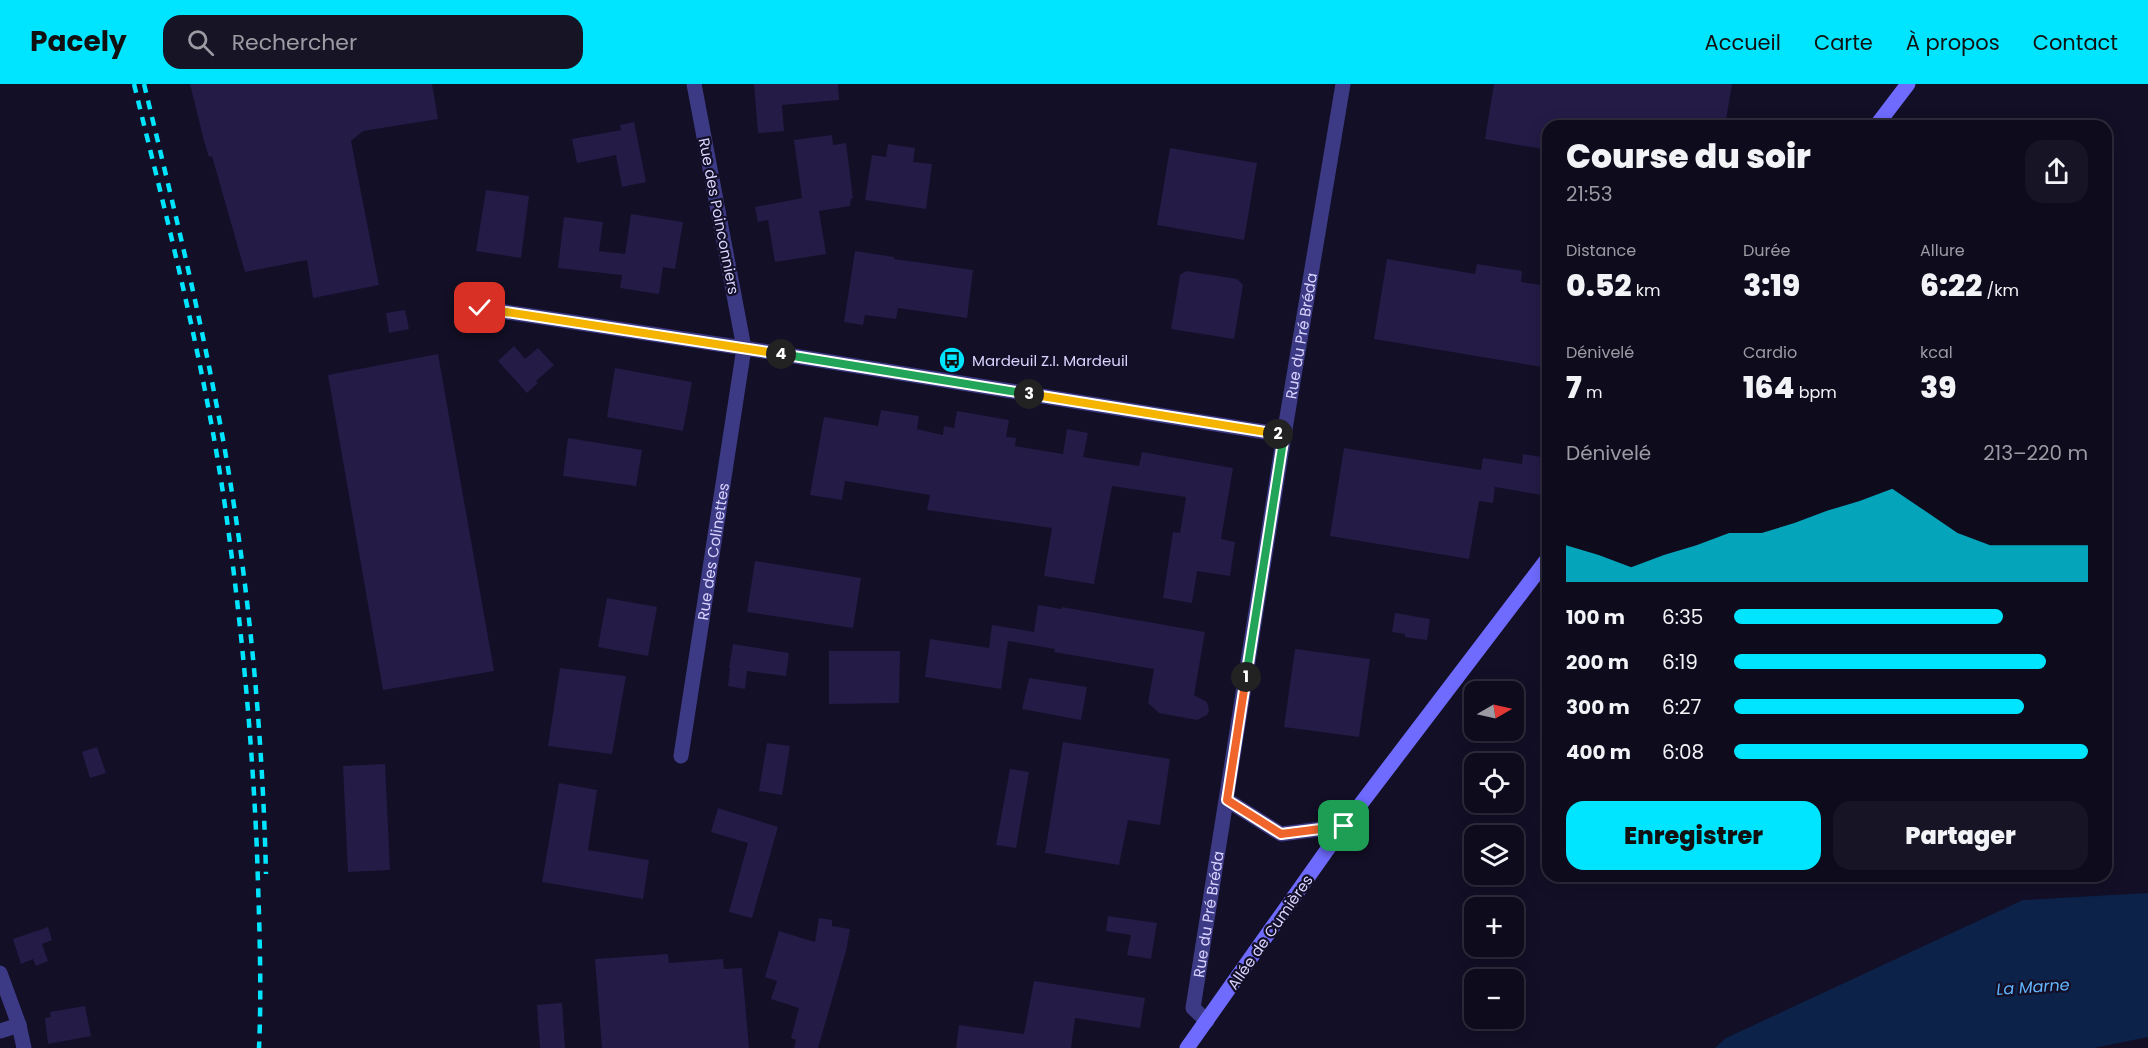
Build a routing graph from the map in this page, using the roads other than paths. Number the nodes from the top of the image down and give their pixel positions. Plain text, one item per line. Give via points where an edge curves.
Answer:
1 (694, 84) edge
2 (1343, 84) edge
3 (1908, 84) edge
4 (1881, 120) edge
5 (480, 308) dead end
6 (744, 348) junction
7 (1284, 435) junction
8 (1542, 566) edge
9 (681, 756) dead end
10 (1227, 800) junction
11 (1344, 826) junction
12 (0, 973) edge
13 (1207, 1022) junction
14 (19, 1025) junction
15 (0, 1031) edge
16 (24, 1048) edge
17 (1187, 1048) edge

1 - 6 street, Rue des Poinconniers
2 - 7 street, Rue du Pré Bréda
3 - 4 main road
5 - 6 street
6 - 7 street
6 - 9 street, Rue des Colinettes
7 - 10 street, Rue du Pré Bréda
8 - 11 main road, Allée de Cumières
10 - 11 street via 1281,834
10 - 13 street, Rue du Pré Bréda via 1193,1008
11 - 13 main road, Allée de Cumières
12 - 14 street
13 - 17 main road, Allée de Cumières
14 - 15 street
14 - 16 street

